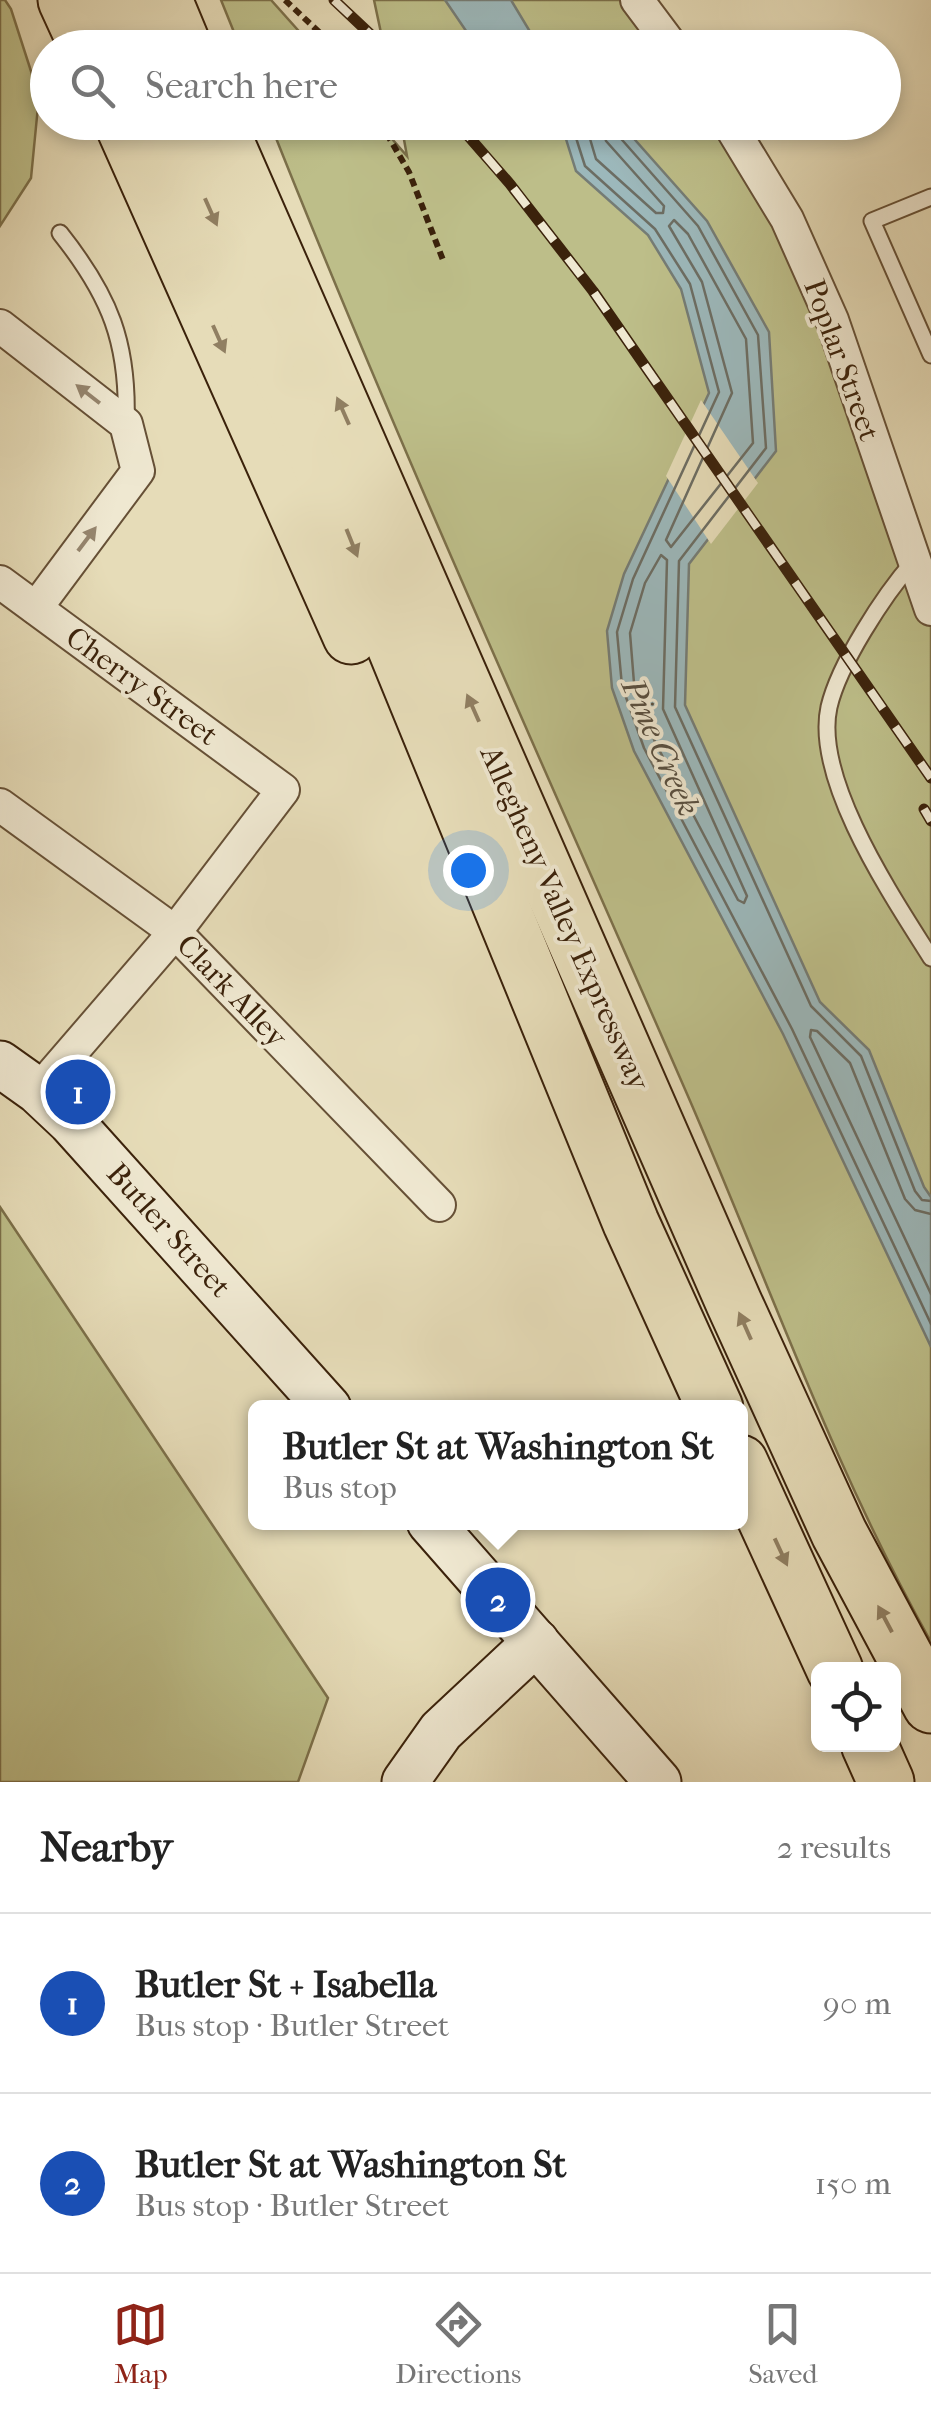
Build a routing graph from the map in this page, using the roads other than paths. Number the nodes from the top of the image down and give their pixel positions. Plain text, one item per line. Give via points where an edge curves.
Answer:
1 (66, 0) edge
2 (118, 0) edge
3 (164, 0) edge
4 (637, 0) edge
5 (80, 30) edge
6 (131, 30) edge
7 (176, 30) edge
8 (660, 30) edge
9 (130, 140) edge
10 (180, 140) edge
11 (225, 140) edge
12 (739, 140) edge
13 (931, 196) edge
14 (60, 233) dead end
15 (0, 326) edge
16 (931, 355) edge
17 (126, 424) junction
18 (913, 562) junction
19 (0, 582) edge
20 (36, 608) junction
21 (931, 609) edge
22 (0, 805) edge
23 (175, 932) junction
24 (931, 958) edge
25 (0, 1064) edge
26 (38, 1090) junction
27 (439, 1205) dead end
28 (631, 1222) junction
29 (321, 1400) edge
30 (711, 1400) edge
31 (748, 1480) edge
32 (437, 1530) edge
33 (536, 1642) junction
34 (831, 1662) edge
35 (931, 1705) edge
36 (873, 1752) edge
37 (405, 1782) edge
38 (658, 1782) edge
39 (886, 1782) edge

1 - 5 highway
2 - 6 highway
3 - 7 highway
4 - 8 street
9 -> 28 highway via 353,641
10 -> 28 highway, Allegheny Valley Expressway
35 -> 11 highway, Allegheny Valley Expressway via 839,1533 750,1338
12 - 18 street, Poplar Street via 787,219 832,320
13 - 16 lane via 872,221
14 - 17 lane via 114,317 128,381
17 -> 15 street
20 -> 17 street via 138,471
18 - 21 street, Poplar Street
18 - 24 lane via 873,618 828,710 844,801 883,882
19 - 20 street, Cherry Street
20 - 23 street, Cherry Street via 283,790
22 - 23 street, Clark Alley
23 - 26 street
23 - 27 street, Clark Alley
25 - 26 street, Butler Street
26 - 29 street, Butler Street
28 - 30 highway, Allegheny Valley Expressway
31 -> 34 highway
32 - 33 street
33 - 37 street via 441,1731
33 - 38 street
36 - 39 highway

